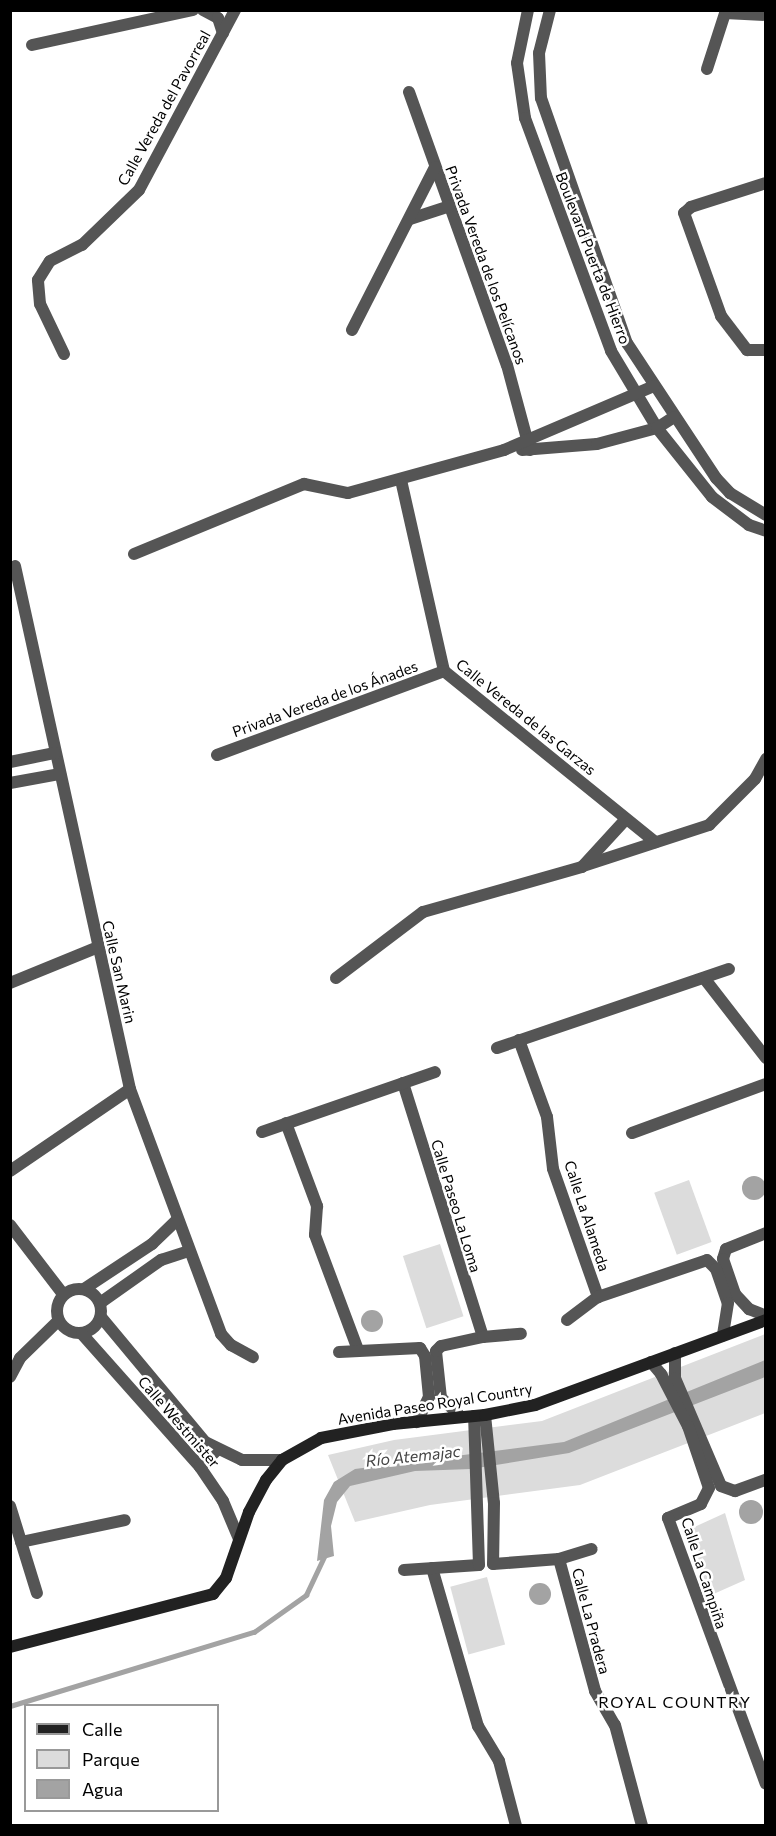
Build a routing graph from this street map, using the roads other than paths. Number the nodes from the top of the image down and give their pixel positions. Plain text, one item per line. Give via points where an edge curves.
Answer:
1 (193, 10) edge
2 (203, 10) edge
3 (234, 10) edge
4 (528, 10) edge
5 (550, 10) edge
6 (725, 12) edge
7 (765, 15) edge
8 (223, 33) junction
9 (32, 45) dead end
10 (707, 69) dead end
11 (409, 92) dead end
12 (435, 167) junction
13 (765, 183) edge
14 (450, 206) junction
15 (410, 219) junction
16 (352, 330) dead end
17 (765, 350) edge
18 (64, 354) dead end
19 (654, 386) junction
20 (637, 396) junction
21 (674, 417) junction
22 (657, 428) junction
23 (528, 445) junction
24 (401, 480) junction
25 (765, 515) edge
26 (765, 531) edge
27 (134, 554) dead end
28 (15, 566) dead end
29 (23, 612) junction
30 (10, 614) edge
31 (444, 671) junction
32 (55, 753) junction
33 (217, 755) dead end
34 (765, 759) edge
35 (10, 762) edge
36 (60, 774) junction
37 (10, 783) edge
38 (626, 819) junction
39 (655, 842) junction
40 (582, 867) junction
41 (98, 947) junction
42 (729, 969) dead end
43 (336, 978) dead end
44 (704, 978) junction
45 (10, 983) edge
46 (519, 1040) junction
47 (497, 1048) dead end
48 (765, 1058) edge
49 (435, 1072) dead end
50 (404, 1083) junction
51 (765, 1084) edge
52 (130, 1089) junction
53 (286, 1123) junction
54 (262, 1132) dead end
55 (632, 1133) dead end
56 (10, 1171) edge
57 (176, 1221) junction
58 (10, 1225) edge
59 (765, 1233) edge
60 (152, 1244) junction
61 (188, 1251) junction
62 (161, 1260) junction
63 (84, 1289) junction
64 (63, 1294) junction
65 (598, 1297) junction
66 (100, 1303) junction
67 (101, 1317) junction
68 (765, 1318) edge
69 (567, 1320) dead end
70 (58, 1321) junction
71 (82, 1334) junction
72 (521, 1334) dead end
73 (723, 1336) junction
74 (483, 1337) junction
75 (358, 1350) junction
76 (339, 1352) dead end
77 (675, 1353) junction
78 (253, 1357) dead end
79 (651, 1362) junction
80 (10, 1377) edge
81 (670, 1380) junction
82 (474, 1416) junction
83 (417, 1422) junction
84 (692, 1424) junction
85 (481, 1433) junction
86 (217, 1450) junction
87 (282, 1460) junction
88 (200, 1467) junction
89 (765, 1480) edge
90 (10, 1506) edge
91 (125, 1520) dead end
92 (239, 1539) junction
93 (21, 1542) junction
94 (592, 1549) dead end
95 (559, 1559) junction
96 (432, 1568) junction
97 (404, 1570) dead end
98 (37, 1593) dead end
99 (10, 1647) edge
100 (765, 1784) edge
101 (516, 1826) edge
102 (642, 1826) edge

1 - 9 street
2 - 8 street via 218,18
3 - 8 street, Calle Vereda del Pavorreal
4 - 20 street, Boulevard Puerta de Hierro via 517,63 525,118 611,351
5 - 19 street, Boulevard Puerta de Hierro via 539,52 541,98 627,343
6 - 7 street
6 - 10 street
8 - 18 street, Calle Vereda del Pavorreal via 139,190 82,245 50,261 38,280 40,304
11 - 12 street, Privada Vereda de los Pelícanos
12 - 14 street, Privada Vereda de los Pelícanos
12 - 15 street
13 - 17 street via 684,213 721,316 747,350
14 - 15 street
14 - 23 street, Privada Vereda de los Pelícanos via 507,365
15 - 16 street
19 - 20 street
19 - 21 street, Boulevard Puerta de Hierro
20 - 22 street, Boulevard Puerta de Hierro
20 - 23 street
21 - 22 street
21 - 25 street, Boulevard Puerta de Hierro via 730,493
22 - 23 street via 597,444
22 - 26 street, Boulevard Puerta de Hierro via 712,497 749,525
23 - 24 street
24 - 27 street via 348,493 304,484
24 - 31 street, Calle Vereda de las Garzas
28 - 29 street, Calle San Marin
29 - 30 street
29 - 32 street, Calle San Marin
31 - 33 street, Privada Vereda de los Ánades
31 - 38 street, Calle Vereda de las Garzas
32 - 35 street
32 - 36 street, Calle San Marin
34 - 39 street via 755,778 709,825
36 - 37 street
36 - 41 street, Calle San Marin
38 - 39 street, Calle Vereda de las Garzas
38 - 40 street
39 - 40 street
40 - 43 street via 423,912
41 - 45 street
41 - 52 street, Calle San Marin
42 - 44 street
44 - 46 street
44 - 48 street
46 - 47 street
46 - 65 street, Calle La Alameda via 548,1117 553,1169
49 - 50 street
50 - 53 street
50 - 74 street, Calle Paseo La Loma
51 - 55 street
52 - 56 street
52 - 57 street, Calle San Marin
53 - 54 street
53 - 75 street via 317,1206 315,1235
57 - 60 street
57 - 61 street, Calle San Marin
58 - 64 street
59 - 68 street via 726,1249 723,1259 735,1294
60 - 62 street
60 - 63 street
61 - 62 street
61 - 78 street, Calle San Marin via 221,1334 240,1352
62 - 66 street
63 - 64 street
63 - 66 street
64 - 70 street via 56,1306
65 - 69 street, Calle La Alameda
65 - 73 street, Calle La Alameda via 707,1260 716,1269 728,1304
66 - 67 street
67 - 71 street via 94,1328
67 - 86 street, Calle Westmister via 205,1442
68 - 73 street, Avenida Paseo Royal Country
70 - 71 street via 68,1331
70 - 80 street via 20,1358
71 - 88 street, Calle Westmister
72 - 74 street
73 - 77 street, Avenida Paseo Royal Country
74 - 82 street via 441,1346 436,1351 441,1398
75 - 76 street
75 - 83 street via 423,1351 429,1396
77 - 79 street, Avenida Paseo Royal Country
77 - 81 street, Calle La Campiña
79 - 81 street, Calle La Campiña
79 - 82 street, Avenida Paseo Royal Country via 549,1401
81 - 84 street, Calle La Campiña
82 - 83 street, Avenida Paseo Royal Country
82 - 85 street, Calle La Pradera
83 - 87 street, Avenida Paseo Royal Country via 331,1436
84 - 89 street, Calle La Campiña via 721,1486 735,1491
84 - 100 street, Calle La Campiña via 710,1488 701,1504 668,1518
85 - 95 street, Calle La Pradera via 494,1503 493,1564
85 - 96 street, Calle La Pradera via 477,1479 479,1564
86 - 87 street, Calle Westmister via 255,1462
86 - 88 street
87 - 92 street, Avenida Paseo Royal Country via 257,1493
88 - 92 street, Calle Westmister via 223,1501
90 - 93 street
91 - 93 street
92 - 99 street, Avenida Paseo Royal Country via 223,1584 205,1599
93 - 98 street
94 - 95 street, Calle La Pradera
95 - 102 street, Calle La Pradera via 595,1690 615,1725
96 - 97 street, Calle La Pradera
96 - 101 street via 478,1726 499,1761

